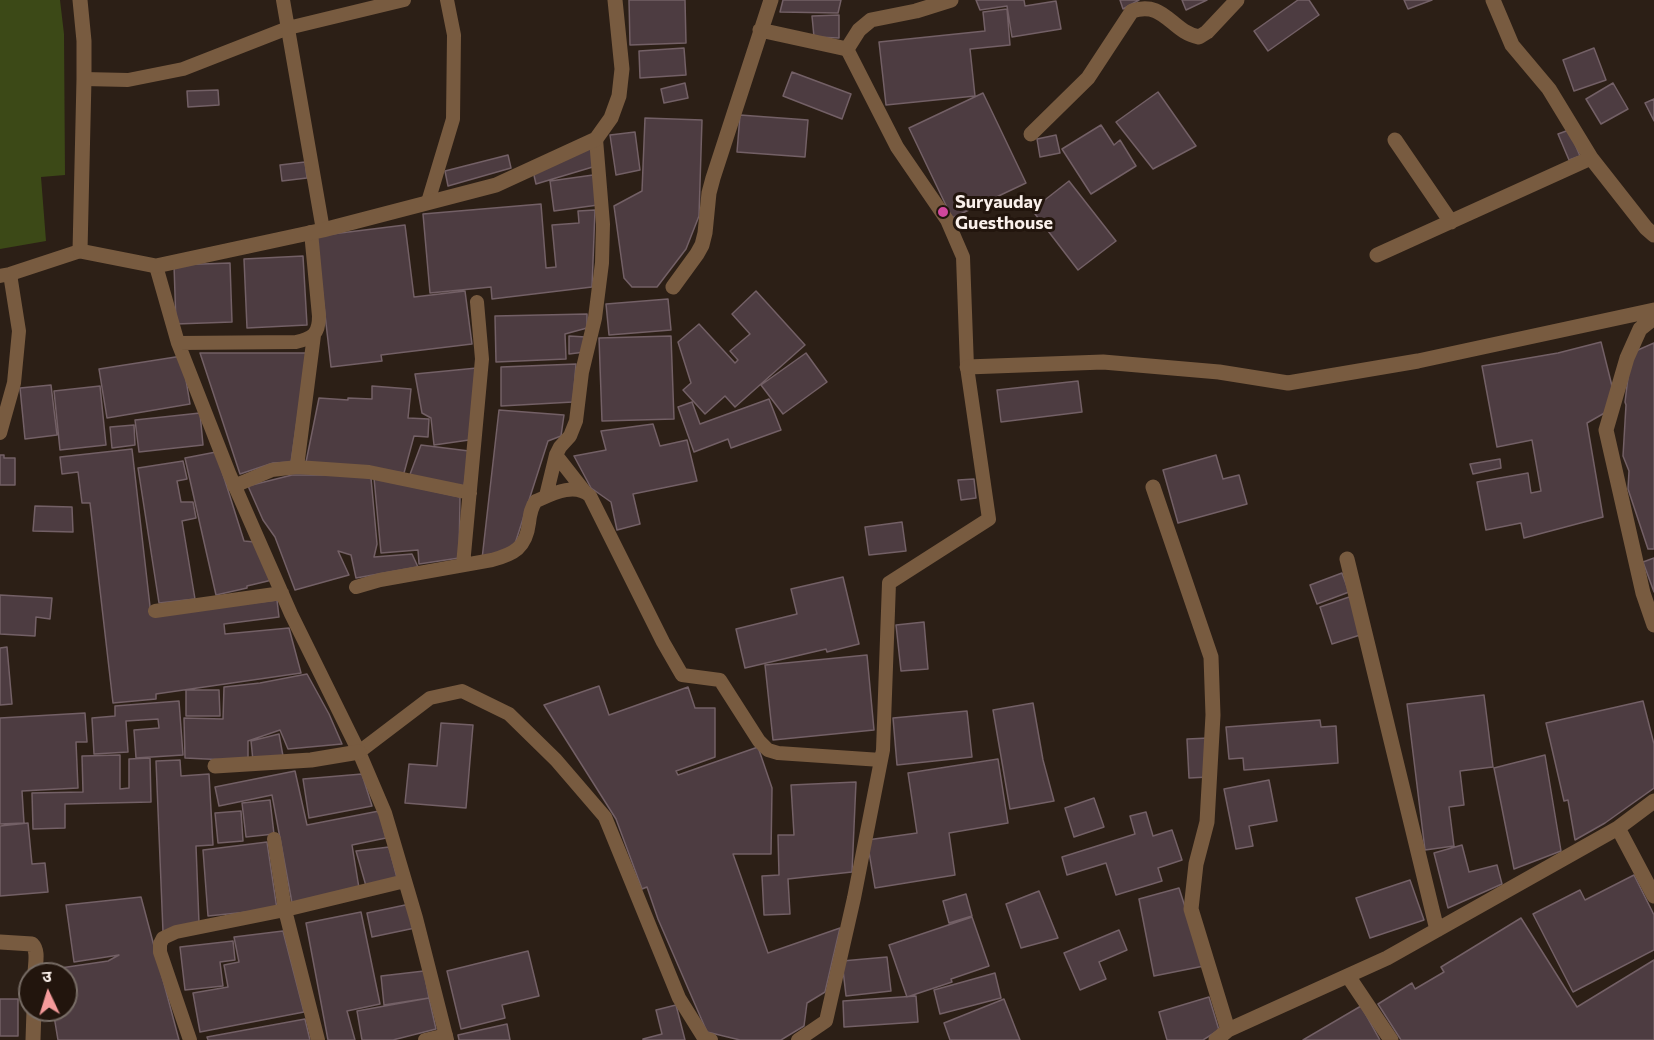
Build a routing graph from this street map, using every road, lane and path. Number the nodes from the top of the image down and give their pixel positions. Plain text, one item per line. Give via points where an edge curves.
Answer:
1 (80, 0) edge
2 (283, 0) edge
3 (404, 0) edge
4 (447, 0) edge
5 (615, 0) edge
6 (771, 0) edge
7 (951, 0) edge
8 (1237, 0) edge
9 (1493, 0) edge
10 (288, 28) junction
11 (760, 30) junction
12 (847, 49) junction
13 (84, 79) junction
14 (1030, 134) dead end
15 (596, 139) junction
16 (1395, 140) dead end
17 (1591, 158) junction
18 (428, 202) junction
19 (1451, 222) junction
20 (317, 231) junction
21 (1654, 235) edge
22 (80, 251) junction
23 (1377, 255) dead end
24 (156, 267) junction
25 (5, 275) edge
26 (673, 287) dead end
27 (477, 302) dead end
28 (1654, 310) edge
29 (1654, 318) edge
30 (314, 335) junction
31 (178, 343) junction
32 (967, 367) junction
33 (0, 433) edge
34 (556, 455) junction
35 (297, 466) junction
36 (234, 486) junction
37 (1153, 488) dead end
38 (470, 492) junction
39 (585, 492) junction
40 (546, 496) junction
41 (1347, 559) dead end
42 (463, 565) junction
43 (356, 587) dead end
44 (282, 593) junction
45 (155, 611) dead end
46 (1654, 625) edge
47 (359, 752) junction
48 (881, 760) junction
49 (215, 766) dead end
50 (1654, 801) edge
51 (1618, 828) junction
52 (274, 839) dead end
53 (405, 881) junction
54 (1654, 896) edge
55 (285, 910) junction
56 (1437, 930) junction
57 (0, 942) edge
58 (36, 962) edge
59 (1348, 976) junction
60 (34, 1022) edge
61 (1222, 1035) edge
62 (446, 1038) edge
63 (33, 1040) edge
64 (190, 1040) edge
65 (318, 1040) edge
66 (425, 1040) edge
67 (711, 1040) edge
68 (798, 1040) edge
69 (1391, 1040) edge

1 - 13 street
2 - 10 lane
3 - 10 lane
4 - 18 lane via 454,35 453,119
5 - 15 street via 622,69 619,96 611,118
6 - 11 street
7 - 12 street via 871,20
8 - 14 street via 1199,37 1191,36 1156,6 1142,6 1132,12 1088,78
9 - 17 street via 1512,45 1549,89
10 - 13 lane via 183,69 129,80
10 - 20 lane
11 - 12 street
11 - 26 street via 713,178 702,245
12 - 32 lane via 897,147 948,220 963,257
13 - 22 street
15 - 18 street via 496,184
15 - 34 lane via 603,224 595,318 576,421
16 - 19 street
17 - 19 street
17 - 21 street
18 - 20 street
19 - 23 street
20 - 24 street
20 - 30 lane via 319,327
22 - 24 street
22 - 25 lane
24 - 31 lane
25 - 33 lane via 18,331 14,383
27 - 38 lane via 482,359
28 - 32 street via 1418,361 1288,383 1219,372 1103,362
29 - 46 street via 1640,329 1627,358 1606,429 1643,593
30 - 31 lane via 296,342
30 - 35 lane
31 - 36 lane
32 - 48 lane via 989,519 889,583
34 - 39 lane
34 - 40 lane
35 - 36 lane via 272,470
35 - 38 lane via 369,472
36 - 44 lane
37 - 61 street via 1211,657 1214,715 1207,822 1196,864 1191,909
38 - 42 lane
39 - 40 lane via 570,489
39 - 48 lane via 682,675 720,680 768,750
40 - 42 lane via 532,505 528,530 517,551
41 - 56 street
42 - 43 lane
44 - 45 lane
44 - 47 lane
47 - 49 street via 311,760
47 - 53 lane via 385,813
47 - 67 lane via 430,698 462,691 508,714 556,760 605,817 679,998 704,1038
48 - 68 lane via 826,1021
50 - 51 street
51 - 54 street
51 - 56 street
52 - 55 lane
53 - 55 lane
53 - 62 lane
55 - 64 lane via 163,938 160,952
55 - 65 lane
56 - 59 street
57 - 58 street via 32,944
59 - 61 street
59 - 69 street
60 - 63 street
62 - 66 lane

